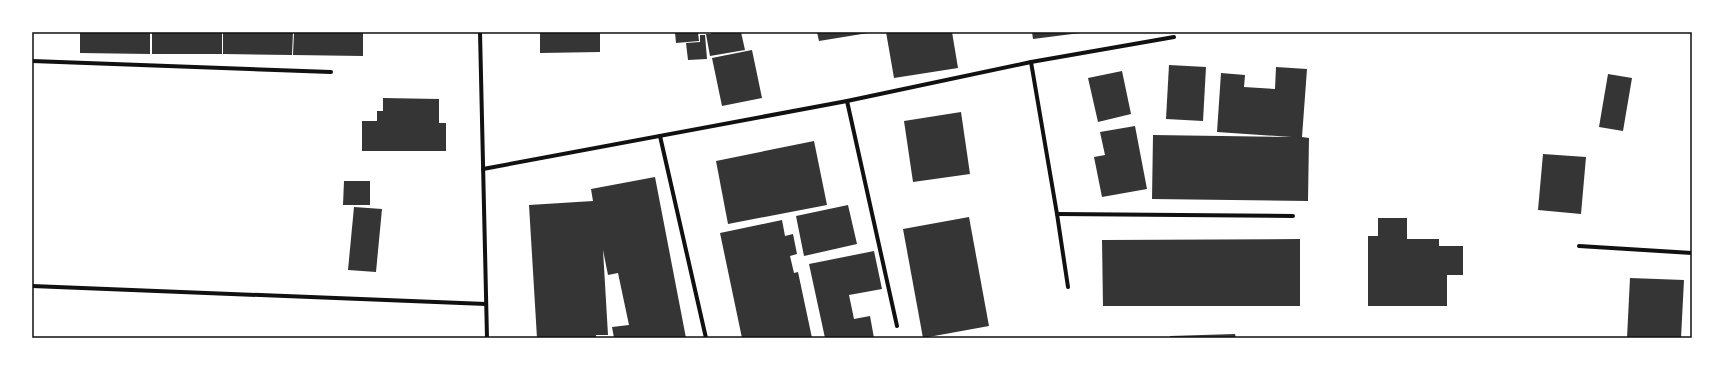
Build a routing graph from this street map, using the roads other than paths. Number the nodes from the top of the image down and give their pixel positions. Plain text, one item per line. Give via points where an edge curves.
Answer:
1 (480, 32) edge
2 (1174, 37) dead end
3 (32, 62) edge
4 (1031, 62) junction
5 (331, 72) dead end
6 (847, 100) junction
7 (660, 136) junction
8 (483, 169) junction
9 (1057, 214) junction
10 (1293, 216) dead end
11 (1579, 246) dead end
12 (1692, 253) edge
13 (32, 286) edge
14 (1068, 287) dead end
15 (486, 304) junction
16 (897, 326) dead end
17 (487, 338) edge
18 (706, 338) edge

1 - 8 street
2 - 4 street
3 - 5 street
4 - 6 street
4 - 9 street
6 - 7 street
6 - 16 street
7 - 8 street
7 - 18 street
8 - 15 street
9 - 10 street
9 - 14 street
11 - 12 street
13 - 15 street
15 - 17 street

